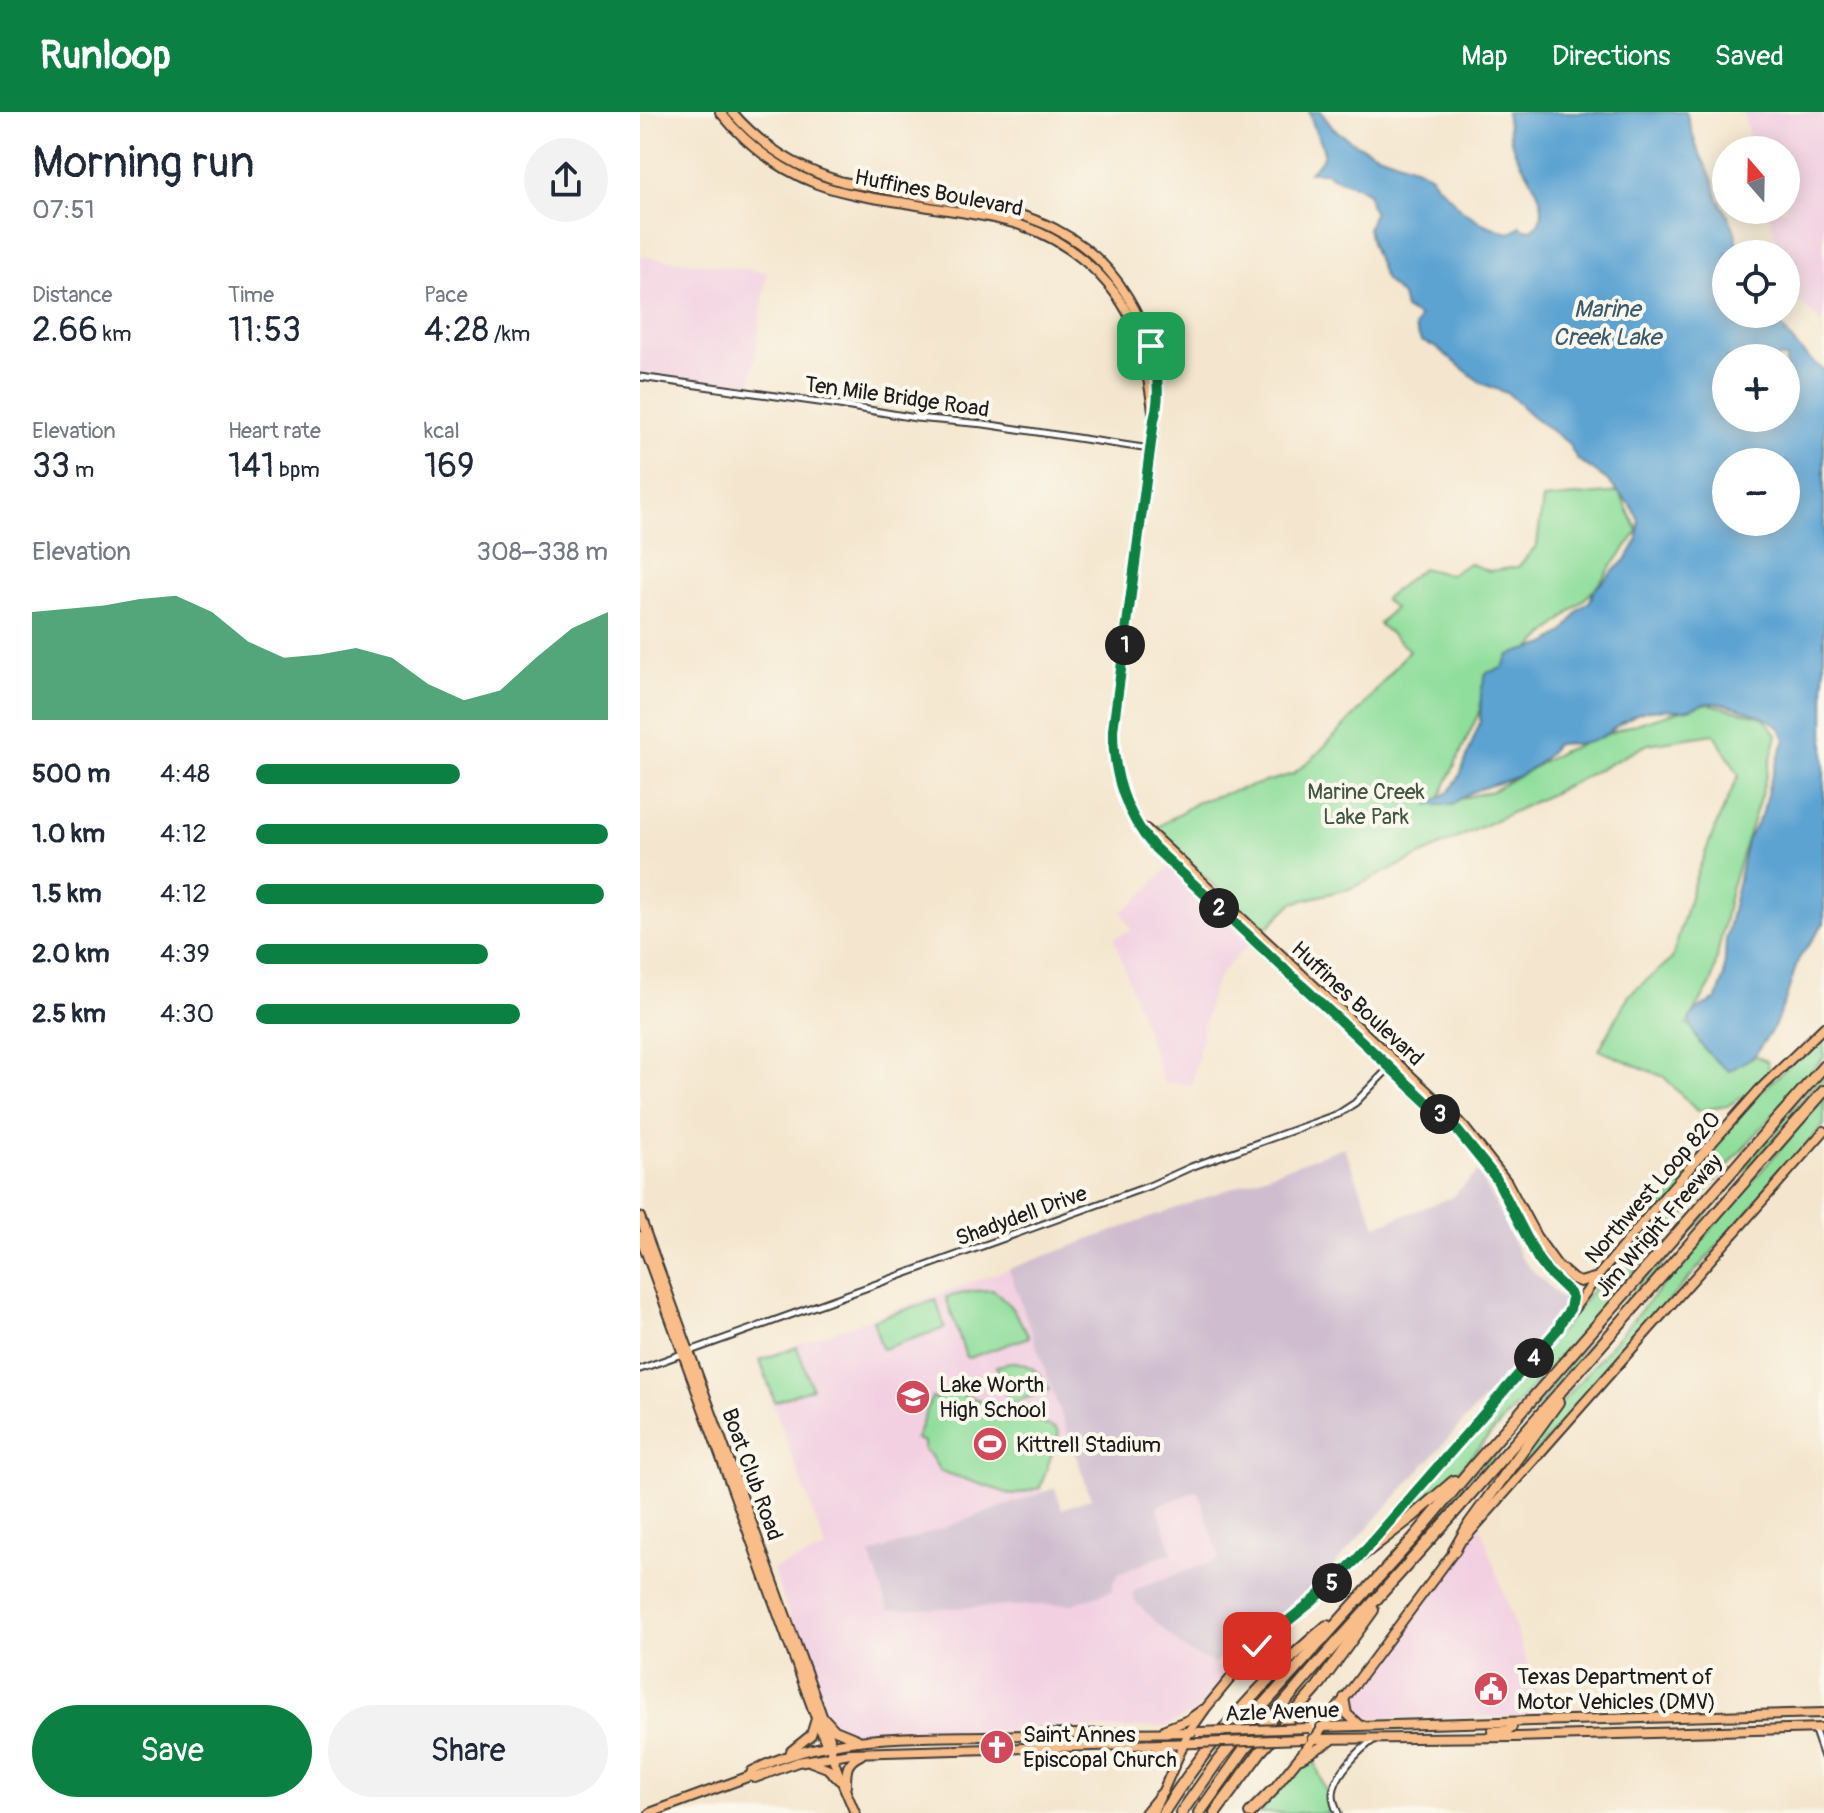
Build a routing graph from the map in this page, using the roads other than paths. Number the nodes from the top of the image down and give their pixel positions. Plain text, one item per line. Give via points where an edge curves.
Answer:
1 (720, 112) edge
2 (732, 112) edge
3 (640, 377) edge
4 (1154, 420) junction
5 (1150, 449) junction
6 (1824, 1027) edge
7 (1393, 1064) junction
8 (1824, 1066) edge
9 (1824, 1091) edge
10 (1824, 1131) edge
11 (640, 1217) edge
12 (640, 1226) edge
13 (640, 1236) edge
14 (1532, 1238) junction
15 (661, 1274) junction
16 (1598, 1276) junction
17 (1560, 1327) junction
18 (686, 1353) junction
19 (1593, 1353) junction
20 (640, 1369) edge
21 (1477, 1462) junction
22 (1454, 1551) junction
23 (1357, 1559) junction
24 (1380, 1595) junction
25 (1342, 1617) junction
26 (1344, 1698) junction
27 (1206, 1708) junction
28 (1824, 1713) edge
29 (1813, 1714) junction
30 (1734, 1715) junction
31 (1763, 1715) junction
32 (819, 1717) junction
33 (1631, 1718) junction
34 (1512, 1722) junction
35 (1360, 1726) junction
36 (1322, 1727) junction
37 (1814, 1728) junction
38 (1824, 1728) edge
39 (1735, 1730) junction
40 (1764, 1730) junction
41 (1156, 1732) junction
42 (1194, 1732) junction
43 (1633, 1734) junction
44 (972, 1736) junction
45 (941, 1737) junction
46 (1448, 1737) junction
47 (1337, 1738) junction
48 (1377, 1738) junction
49 (1314, 1739) junction
50 (861, 1741) junction
51 (1151, 1744) junction
52 (1183, 1744) junction
53 (829, 1745) junction
54 (972, 1748) junction
55 (941, 1749) junction
56 (868, 1752) junction
57 (832, 1755) junction
58 (1824, 1757) edge
59 (806, 1760) junction
60 (771, 1762) junction
61 (1294, 1763) junction
62 (1172, 1770) junction
63 (750, 1776) junction
64 (846, 1791) junction
65 (1272, 1791) joint
66 (1159, 1797) joint
67 (650, 1813) edge
68 (855, 1813) edge
69 (1148, 1813) edge
70 (1163, 1813) edge
71 (1181, 1813) edge
72 (1199, 1813) edge
73 (1215, 1813) edge
74 (1252, 1813) edge
75 (1338, 1813) edge

1 - 4 main road, Huffines Boulevard via 771,161 817,184 1018,224 1073,252 1107,285 1133,326
2 - 4 main road, Huffines Boulevard via 781,155 820,175 1011,212 1060,231 1081,246 1116,279 1142,320 1156,369
3 - 5 street, Ten Mile Bridge Road
4 - 5 main road, Huffines Boulevard
5 - 7 main road, Huffines Boulevard via 1113,730 1125,801 1139,826
6 - 16 main road, Northwest Loop 820 via 1760,1089
7 - 14 main road, Huffines Boulevard via 1472,1141
7 - 18 street, Shadydell Drive via 1338,1114
8 - 21 highway, Jim Wright Freeway
9 - 19 highway, Jim Wright Freeway
10 - 22 main road
11 - 15 main road, Boat Club Road
12 - 15 main road
13 - 18 main road, Boat Club Road
14 - 16 main road, Huffines Boulevard via 1573,1279
14 - 17 main road, Huffines Boulevard via 1547,1271 1572,1298
15 - 18 main road, Boat Club Road
16 - 17 main road, Northwest Loop 820
17 - 23 main road, Northwest Loop 820
18 - 20 street, Shadydell Drive
18 - 32 main road, Boat Club Road
19 - 22 highway
19 - 24 highway, Jim Wright Freeway
21 - 23 highway
21 - 25 highway, Jim Wright Freeway
22 - 26 main road
23 - 27 main road, Northwest Loop 820 via 1257,1646
24 - 72 highway, Jim Wright Freeway via 1244,1750
24 - 73 highway via 1340,1659
25 - 70 highway via 1258,1689
25 - 71 highway, Jim Wright Freeway via 1235,1739
26 - 35 main road via 1347,1714
26 - 36 main road
27 - 41 main road
27 - 42 main road, Northwest Loop 820
28 - 29 main road, Azle Avenue
29 - 31 main road, Azle Avenue
29 - 37 main road
30 - 31 main road, Azle Avenue
30 - 33 main road, Azle Avenue
30 - 39 main road
31 - 40 main road
32 - 50 main road
32 - 53 main road, Boat Club Road
32 - 60 main road via 807,1740
33 - 34 main road, Azle Avenue
33 - 43 main road
34 - 35 main road, Azle Avenue
34 - 46 main road via 1508,1730
35 - 36 main road, Azle Avenue
36 - 42 main road, Azle Avenue, bridge
36 - 49 main road
37 - 38 main road, Azle Avenue
37 - 40 main road, Azle Avenue
37 - 58 street
39 - 40 main road, Azle Avenue
39 - 43 main road, Azle Avenue
41 - 42 main road, Azle Avenue
41 - 44 main road, Azle Avenue
42 - 52 main road, Northwest Loop 820
43 - 46 main road, Azle Avenue
44 - 45 main road, Azle Avenue
44 - 54 main road
45 - 50 main road, Azle Avenue
45 - 55 main road
46 - 48 main road, Azle Avenue
47 - 48 main road, Azle Avenue
47 - 49 main road, Azle Avenue
47 - 61 main road
48 - 75 street via 1338,1778 1333,1802
49 - 52 main road, Azle Avenue, bridge
49 - 61 main road
50 - 53 main road, Azle Avenue
51 - 52 main road, Azle Avenue
51 - 54 main road, Azle Avenue
51 - 62 main road via 1162,1749
52 - 62 main road, Northwest Loop 820
53 - 57 main road, Boat Club Road
53 - 60 main road, Azle Avenue
54 - 55 main road, Azle Avenue
55 - 56 main road, Azle Avenue
56 - 57 main road, Azle Avenue
56 - 64 main road via 848,1764
57 - 59 main road, Azle Avenue
57 - 64 main road, Boat Club Road
59 - 63 main road, Azle Avenue
59 - 64 main road via 827,1768
60 - 63 main road, Azle Avenue
61 - 65 main road
62 - 66 main road, Northwest Loop 820
63 - 67 main road, Azle Avenue
64 - 68 main road, Boat Club Road
65 - 74 highway
66 - 69 highway

